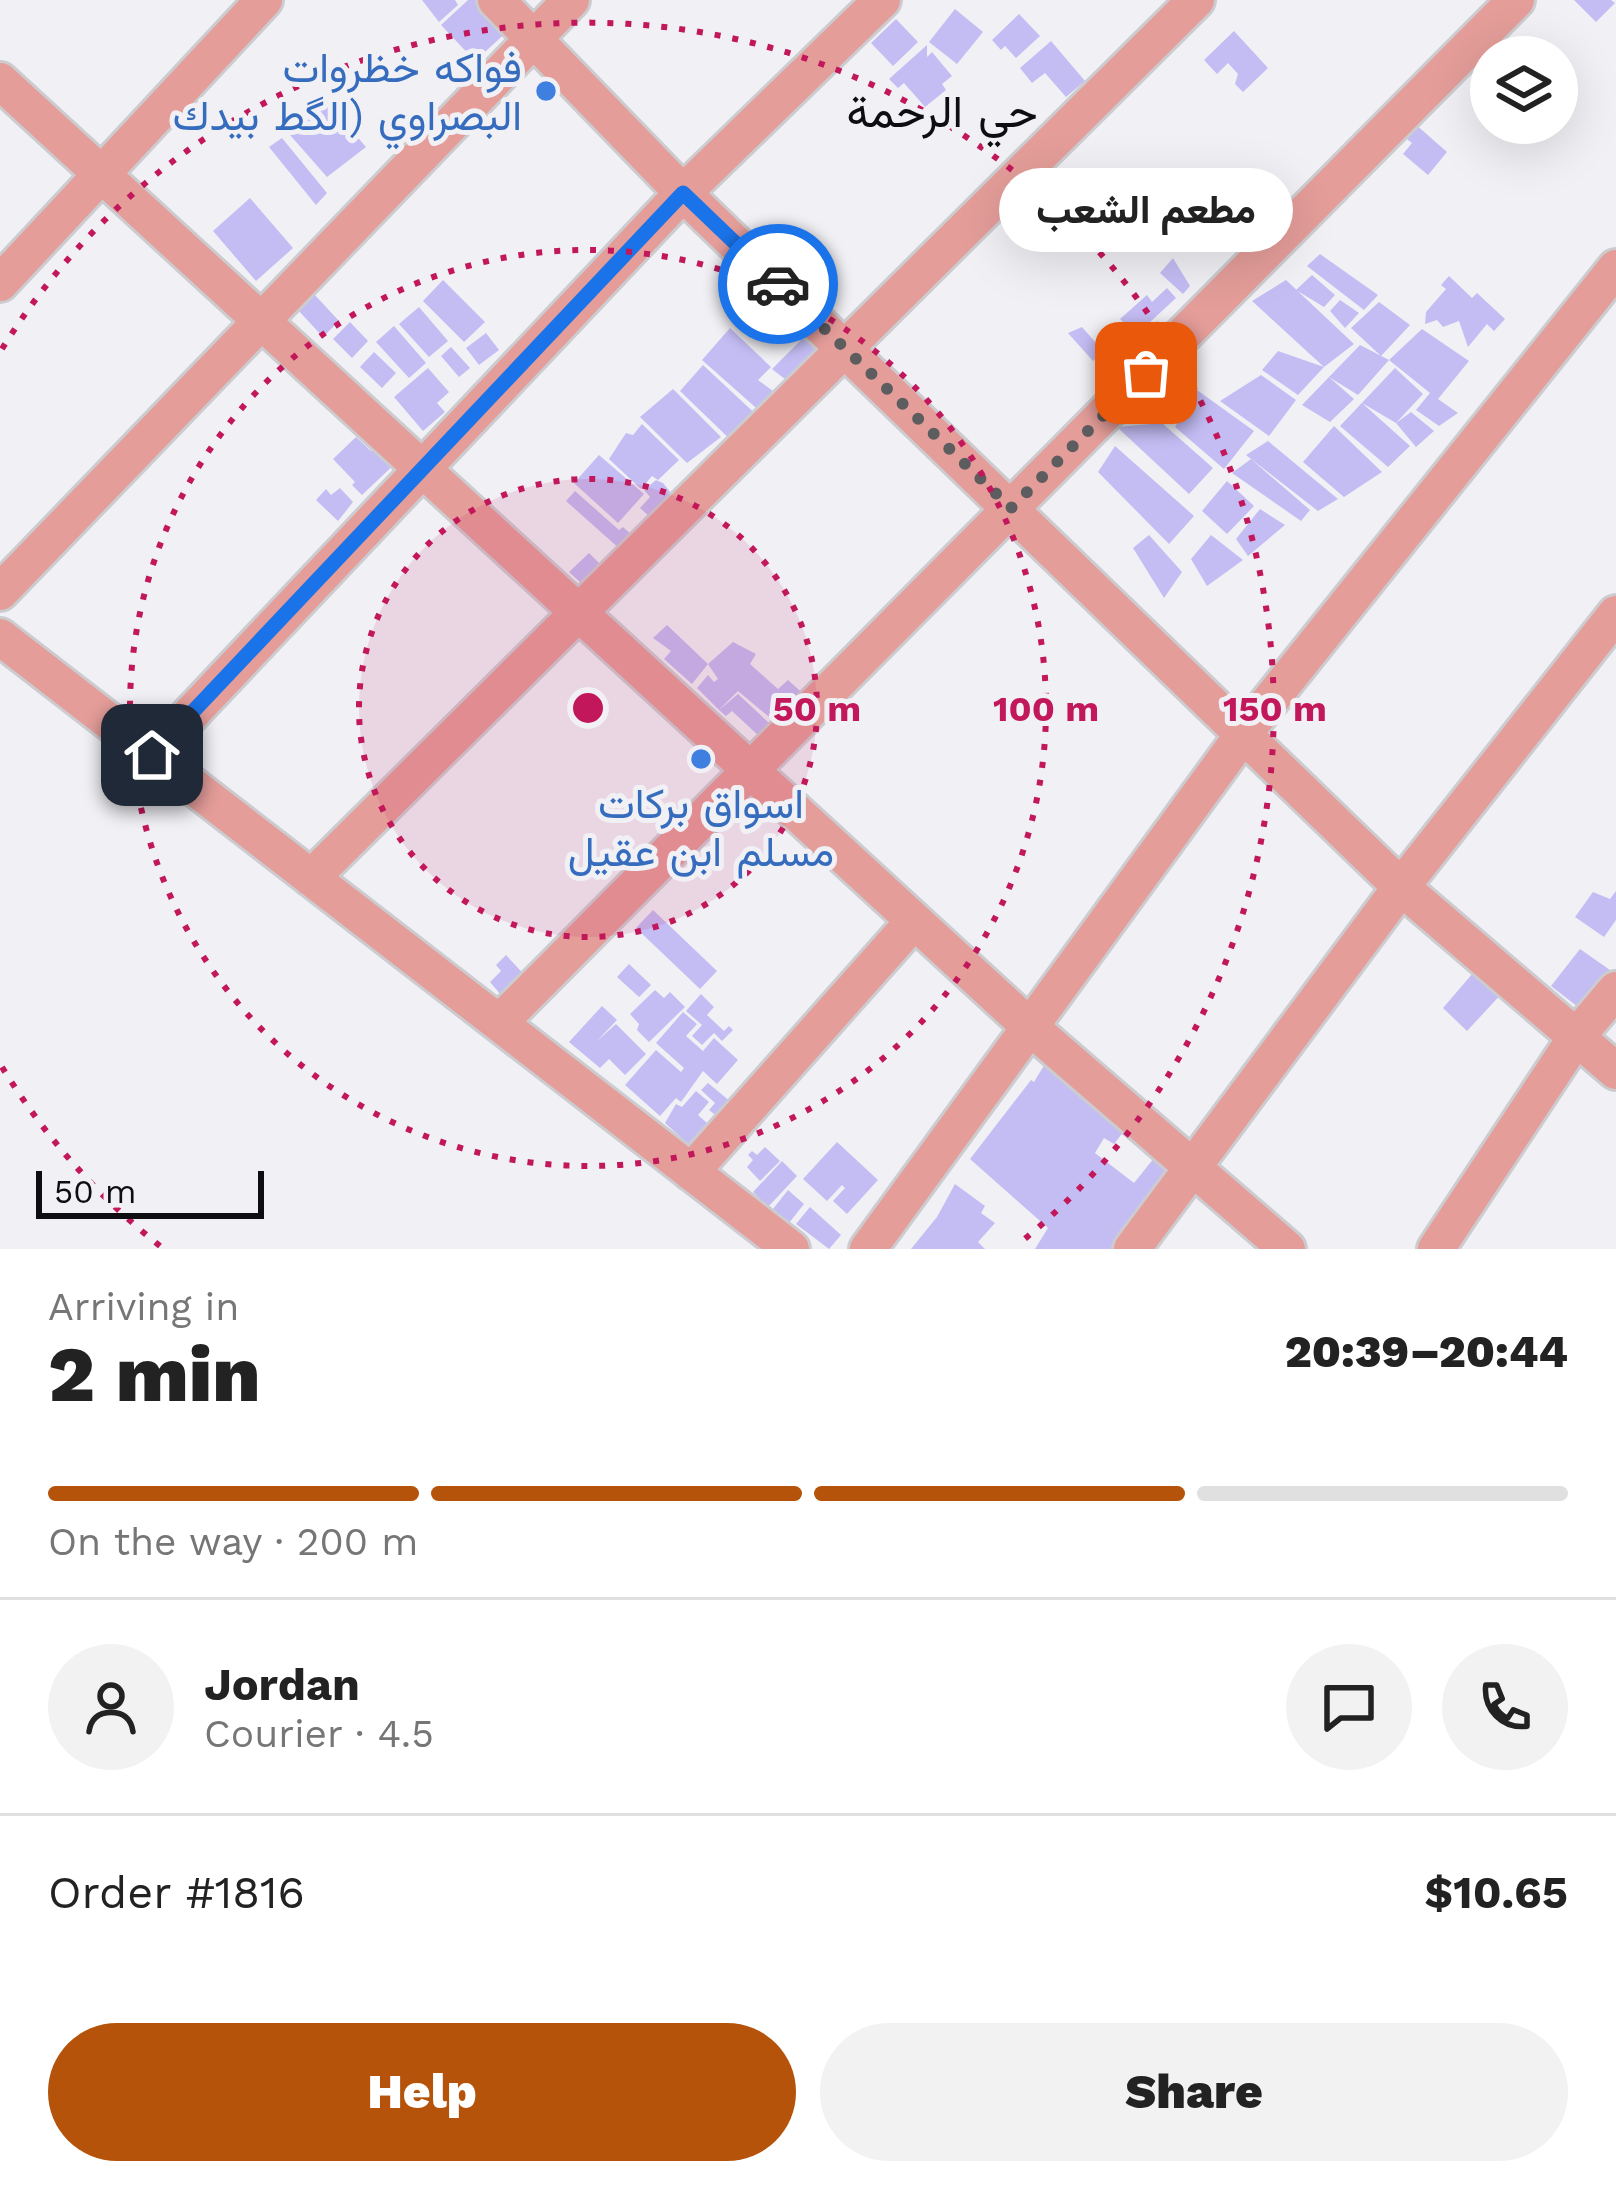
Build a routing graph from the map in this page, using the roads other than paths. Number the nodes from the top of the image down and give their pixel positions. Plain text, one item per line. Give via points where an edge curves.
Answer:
1 (264, 0) edge
2 (496, 0) edge
3 (572, 0) edge
4 (882, 0) edge
5 (1196, 0) edge
6 (1516, 0) edge
7 (532, 37) junction
8 (0, 81) edge
9 (101, 174) junction
10 (683, 193) junction
11 (1616, 268) edge
12 (0, 283) edge
13 (261, 321) junction
14 (845, 349) junction
15 (422, 469) junction
16 (1011, 508) junction
17 (0, 592) edge
18 (579, 613) junction
19 (1616, 614) edge
20 (0, 637) edge
21 (1245, 733) junction
22 (152, 755) junction
23 (751, 771) junction
24 (311, 878) junction
25 (1401, 886) junction
26 (914, 921) junction
27 (1616, 990) edge
28 (499, 1023) junction
29 (1030, 1027) junction
30 (1576, 1036) junction
31 (1616, 1071) edge
32 (1192, 1168) junction
33 (691, 1172) junction
34 (791, 1249) edge
35 (868, 1249) edge
36 (1132, 1249) edge
37 (1287, 1249) edge
38 (1436, 1249) edge

1 - 9 street
2 - 7 street
3 - 7 street
4 - 10 street
5 - 14 street
6 - 16 street
7 - 10 street
7 - 13 street
8 - 9 street
9 - 12 street
9 - 13 street
10 - 14 street
10 - 15 street
11 - 21 street
13 - 15 street
13 - 17 street
14 - 16 street
14 - 18 street
15 - 18 street
15 - 22 street
16 - 21 street
16 - 23 street
18 - 23 street
18 - 24 street
19 - 25 street
20 - 22 street
21 - 25 street
21 - 29 street
22 - 24 street
23 - 26 street
23 - 28 street
24 - 28 street
25 - 30 street
25 - 32 street
26 - 29 street
26 - 33 street
27 - 30 street
28 - 33 street
29 - 32 street
29 - 35 street
30 - 31 street
30 - 38 street
32 - 36 street
32 - 37 street
33 - 34 street

